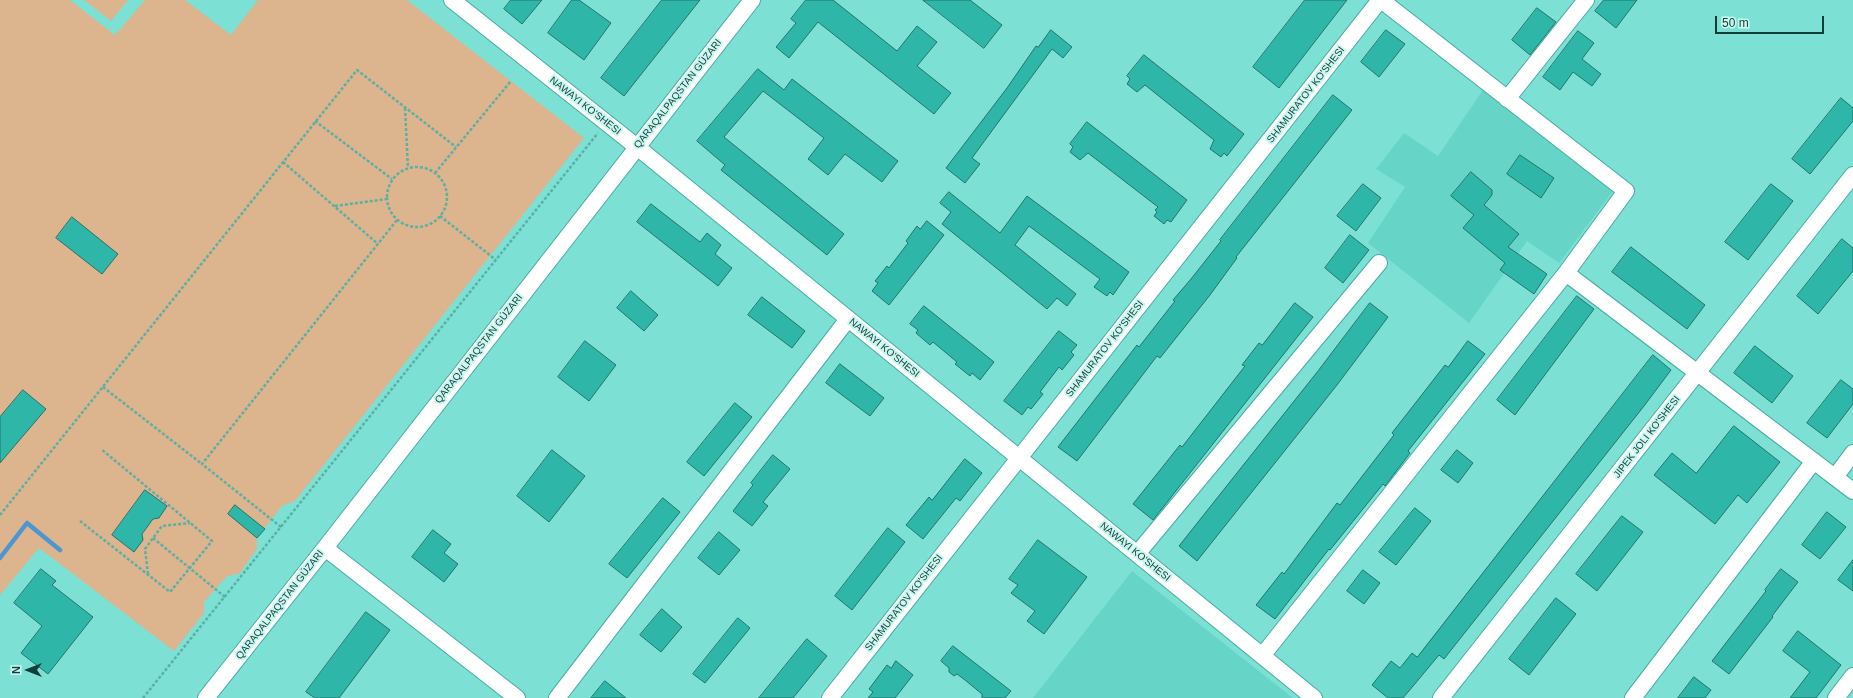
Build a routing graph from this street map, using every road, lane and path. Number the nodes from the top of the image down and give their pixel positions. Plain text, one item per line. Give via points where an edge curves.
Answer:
1 (452, 0) edge
2 (752, 0) edge
3 (1381, 0) edge
4 (1586, 0) edge
5 (511, 81) dead end
6 (1508, 99) junction
7 (405, 108) junction
8 (315, 121) junction
9 (607, 123) junction
10 (456, 147) junction
11 (637, 147) junction
12 (282, 162) junction
13 (408, 168) junction
14 (435, 173) junction
15 (1853, 175) edge
16 (392, 179) junction
17 (387, 199) junction
18 (335, 206) junction
19 (440, 216) junction
20 (397, 220) junction
21 (378, 244) junction
22 (496, 260) junction
23 (1379, 263) dead end
24 (1566, 273) junction
25 (848, 319) junction
26 (1697, 373) junction
27 (103, 387) junction
28 (101, 449) dead end
29 (1853, 453) edge
30 (1019, 458) junction
31 (1814, 461) junction
32 (202, 464) junction
33 (1835, 477) junction
34 (1853, 491) edge
35 (0, 515) edge
36 (80, 521) dead end
37 (190, 523) junction
38 (281, 527) junction
39 (153, 538) junction
40 (325, 548) junction
41 (1137, 554) junction
42 (190, 568) junction
43 (148, 575) junction
44 (225, 597) junction
45 (1262, 656) junction
46 (1853, 676) edge
47 (143, 698) edge
48 (206, 698) edge
49 (517, 698) edge
50 (557, 698) edge
51 (830, 698) edge
52 (1314, 698) edge
53 (1441, 698) edge
54 (1633, 698) edge
55 (1836, 698) edge

1 - 9 street, NAWAYI KO'SHESI
2 - 11 street
3 - 6 street
3 - 30 street, SHAMURATOV KO'SHESI
4 - 6 street
5 - 10 path
6 - 24 street via 1626,191
7 - 8 path via 357,70
7 - 10 path
7 - 13 path
8 - 12 path
8 - 16 path
9 - 11 street, NAWAYI KO'SHESI
9 - 22 path
10 - 14 path
11 - 25 street, NAWAYI KO'SHESI
11 - 40 street
12 - 18 path
12 - 27 path
13 - 14 path via 417,166
13 - 16 path
14 - 19 path via 446,189 445,208
15 - 26 street, JIPEK JOLI KO'SHESI
16 - 17 path
17 - 18 path
17 - 20 path via 389,209
18 - 21 path
19 - 20 path via 423,226 413,226
19 - 22 path
20 - 21 path
21 - 32 path
22 - 38 path
23 - 41 street
24 - 26 street
24 - 45 street
25 - 30 street, NAWAYI KO'SHESI
25 - 50 street
26 - 31 street
26 - 53 street, JIPEK JOLI KO'SHESI
27 - 32 path
27 - 35 path
28 - 37 path
29 - 33 street
30 - 41 street, NAWAYI KO'SHESI
30 - 51 street, SHAMURATOV KO'SHESI
31 - 33 street
31 - 54 street
32 - 38 path
33 - 34 street
36 - 43 path
37 - 39 path via 162,526
37 - 42 path via 212,542
38 - 44 path
39 - 42 path
39 - 43 path via 145,549
40 - 48 street
40 - 49 street
41 - 45 street, NAWAYI KO'SHESI
42 - 43 path via 170,592
42 - 44 path
44 - 47 path
45 - 52 street, NAWAYI KO'SHESI
46 - 55 street

